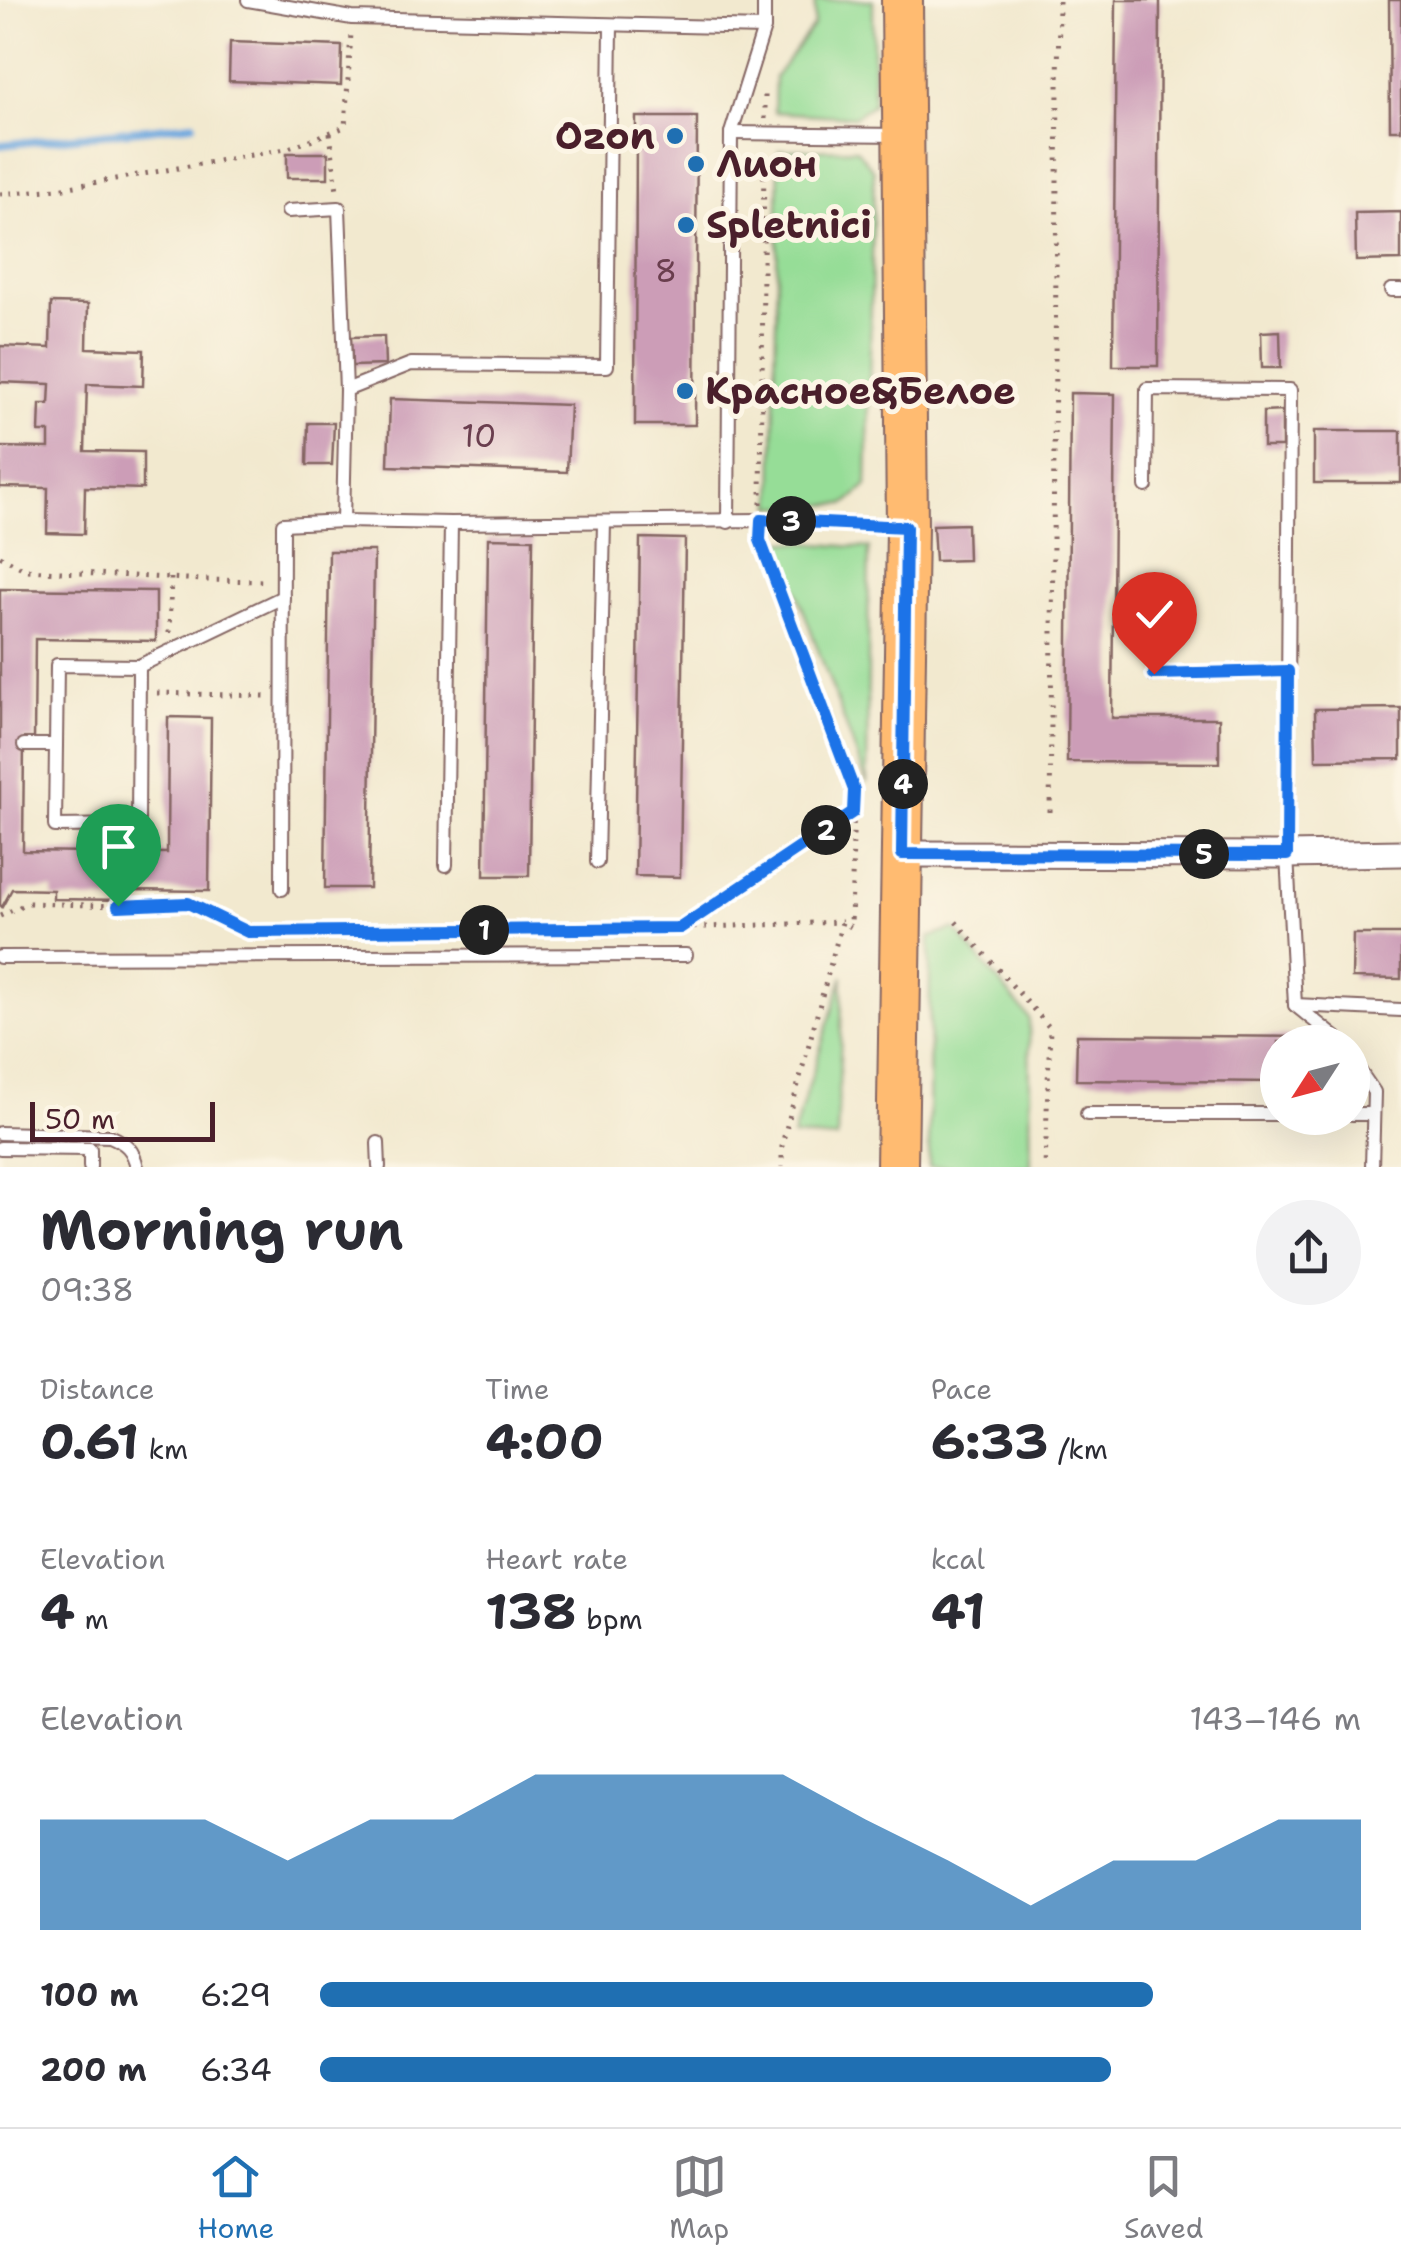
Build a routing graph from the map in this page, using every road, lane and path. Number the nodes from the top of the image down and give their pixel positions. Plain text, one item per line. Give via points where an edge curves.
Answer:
1 (248, 0) edge
2 (764, 0) edge
3 (902, 0) edge
4 (1059, 0) edge
5 (352, 18) junction
6 (612, 26) junction
7 (764, 28) junction
8 (765, 86) dead end
9 (731, 132) junction
10 (330, 133) junction
11 (764, 133) junction
12 (902, 135) junction
13 (0, 194) edge
14 (339, 208) junction
15 (288, 210) dead end
16 (346, 390) junction
17 (1146, 486) dead end
18 (761, 520) junction
19 (343, 521) junction
20 (604, 522) junction
21 (728, 522) junction
22 (451, 523) junction
23 (906, 527) junction
24 (0, 556) edge
25 (171, 576) junction
26 (282, 581) junction
27 (282, 597) junction
28 (169, 652) junction
29 (140, 666) junction
30 (1288, 671) junction
31 (1154, 674) dead end
32 (139, 693) junction
33 (282, 696) junction
34 (56, 745) junction
35 (24, 746) dead end
36 (853, 812) junction
37 (1050, 812) dead end
38 (1401, 852) edge
39 (902, 854) junction
40 (1287, 855) junction
41 (597, 862) dead end
42 (446, 865) dead end
43 (282, 888) dead end
44 (0, 916) edge
45 (842, 922) junction
46 (956, 922) dead end
47 (680, 928) junction
48 (686, 955) dead end
49 (0, 957) edge
50 (1295, 1005) junction
51 (1401, 1010) edge
52 (1319, 1025) edge
53 (1370, 1086) edge
54 (1087, 1114) dead end
55 (1260, 1114) edge
56 (1373, 1114) joint
57 (0, 1134) edge
58 (378, 1143) dead end
59 (0, 1148) edge
60 (90, 1167) edge
61 (137, 1167) edge
62 (379, 1167) edge
63 (782, 1167) edge
64 (897, 1167) edge
65 (1044, 1167) edge
66 (1372, 1167) edge

1 - 5 lane
2 - 7 lane
3 - 12 main road
4 - 37 path
5 - 6 lane
5 - 10 path via 346,127
6 - 7 lane
6 - 16 lane via 607,366 411,364
7 - 9 lane
8 - 11 path
9 - 11 lane
9 - 21 lane
10 - 13 path via 286,149
10 - 14 path
11 - 12 lane
11 - 18 path
12 - 23 main road
14 - 15 lane
14 - 16 lane
16 - 19 lane
17 - 30 lane via 1147,389 1290,390
18 - 21 lane
18 - 23 lane
18 - 36 path via 760,540 854,790
19 - 22 lane
19 - 26 lane via 282,524
20 - 21 lane
20 - 22 lane
20 - 41 lane
22 - 42 lane
23 - 39 main road
24 - 25 path via 26,570
25 - 26 path
25 - 28 path
26 - 27 lane
27 - 28 lane
27 - 33 lane
28 - 29 lane
29 - 32 lane
29 - 34 lane via 57,665
30 - 31 lane
30 - 40 lane
32 - 33 path
32 - 34 lane via 138,825 55,826
33 - 43 lane
34 - 35 lane
36 - 45 path via 851,927
36 - 47 path
38 - 40 street
39 - 40 street
39 - 64 main road
40 - 50 lane
44 - 47 path via 28,903 188,903 248,932
45 - 47 path
45 - 63 path via 782,1144
46 - 65 path via 1050,1028
48 - 49 lane
50 - 51 lane
50 - 52 lane
53 - 56 lane
54 - 55 lane
56 - 66 lane
57 - 61 lane via 110,1136 125,1142
58 - 62 lane
59 - 60 lane via 90,1149

